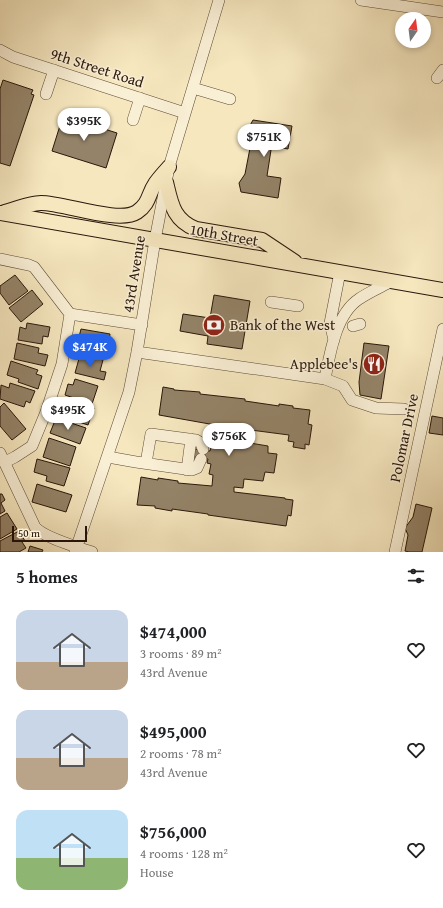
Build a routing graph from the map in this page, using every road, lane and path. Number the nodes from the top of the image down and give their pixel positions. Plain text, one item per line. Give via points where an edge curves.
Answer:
1 (219, 0) edge
2 (361, 0) edge
3 (443, 12) edge
4 (0, 50) edge
5 (54, 70) junction
6 (193, 88) junction
7 (46, 94) dead end
8 (140, 98) junction
9 (230, 99) dead end
10 (185, 113) junction
11 (134, 120) dead end
12 (169, 167) junction
13 (166, 182) junction
14 (0, 213) edge
15 (155, 240) junction
16 (0, 259) edge
17 (300, 265) junction
18 (340, 272) junction
19 (392, 281) junction
20 (443, 290) edge
21 (271, 302) dead end
22 (298, 306) dead end
23 (70, 314) junction
24 (142, 325) junction
25 (443, 330) edge
26 (334, 340) junction
27 (137, 352) junction
28 (325, 379) junction
29 (404, 409) dead end
30 (191, 439) junction
31 (2, 457) edge
32 (108, 457) junction
33 (146, 463) junction
34 (187, 470) junction
35 (76, 549) edge
36 (92, 552) edge
37 (395, 552) edge

1 - 6 street, 43rd Avenue
2 - 3 street
4 - 5 street, 9th Street Road via 13,57
5 - 7 street
5 - 8 street, 9th Street Road
6 - 9 street
6 - 10 street, 43rd Avenue
8 - 10 street, 9th Street Road
8 - 11 street
10 - 12 street, 43rd Avenue
12 - 13 street, 43rd Avenue
12 - 14 main road via 154,185 145,205 129,216 40,203
13 - 15 street, 43rd Avenue
13 - 17 main road via 176,213 186,225 262,240
14 - 15 main road, 10th Street
15 - 17 main road, 10th Street
15 - 24 street, 43rd Avenue
16 - 23 street via 34,267
17 - 18 main road, 10th Street
18 - 19 main road, 10th Street
18 - 26 street via 330,323
19 - 20 main road, 10th Street
19 - 26 street via 358,299 348,309
21 - 22 street
23 - 24 street
23 - 31 street via 62,364 32,446 15,457
24 - 27 street, 43rd Avenue
25 - 37 street, Polomar Drive
26 - 28 street
27 - 28 street via 289,370
27 - 32 street, 43rd Avenue via 129,392
28 - 29 street via 342,386 352,400 376,408
30 - 33 street via 151,434
30 - 34 street
30 - 34 street via 201,443 202,454 198,468
31 - 35 street via 35,527 40,532
32 - 33 street
32 - 35 street, 43rd Avenue
33 - 34 street
35 - 36 street

